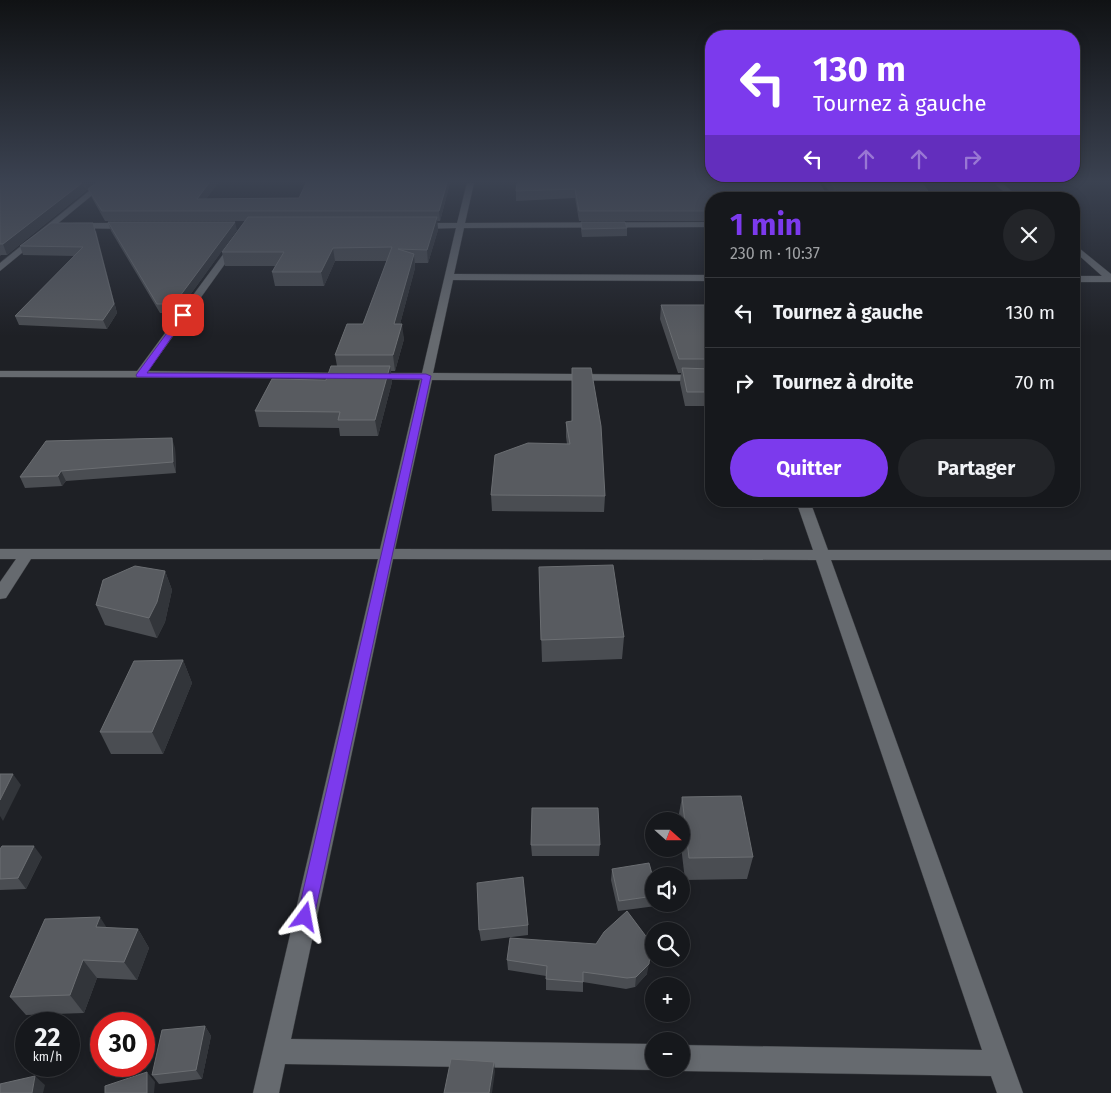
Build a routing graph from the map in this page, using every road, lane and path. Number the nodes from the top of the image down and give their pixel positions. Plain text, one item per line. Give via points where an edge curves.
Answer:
1 (41, 234) edge
2 (241, 234) edge
3 (458, 234) edge
4 (1080, 252) edge
5 (0, 268) edge
6 (449, 277) junction
7 (705, 278) edge
8 (1080, 279) edge
9 (1111, 279) edge
10 (0, 374) edge
11 (140, 375) junction
12 (426, 376) junction
13 (705, 378) edge
14 (805, 507) edge
15 (0, 554) edge
16 (27, 554) junction
17 (387, 554) junction
18 (822, 555) junction
19 (1111, 555) edge
20 (0, 594) edge
21 (275, 1051) junction
22 (645, 1057) edge
23 (690, 1058) edge
24 (1000, 1063) junction
25 (266, 1093) edge
26 (1010, 1093) edge

1 - 5 street
2 - 11 street
3 - 6 street
4 - 9 street
6 - 7 street
6 - 12 street
8 - 9 street
10 - 11 street
11 - 12 street
12 - 13 street
12 - 17 street
14 - 18 street
15 - 16 street
16 - 17 street
16 - 20 street
17 - 18 street
17 - 21 street
18 - 19 street
18 - 24 street
21 - 22 street
21 - 25 street
23 - 24 street
24 - 26 street

